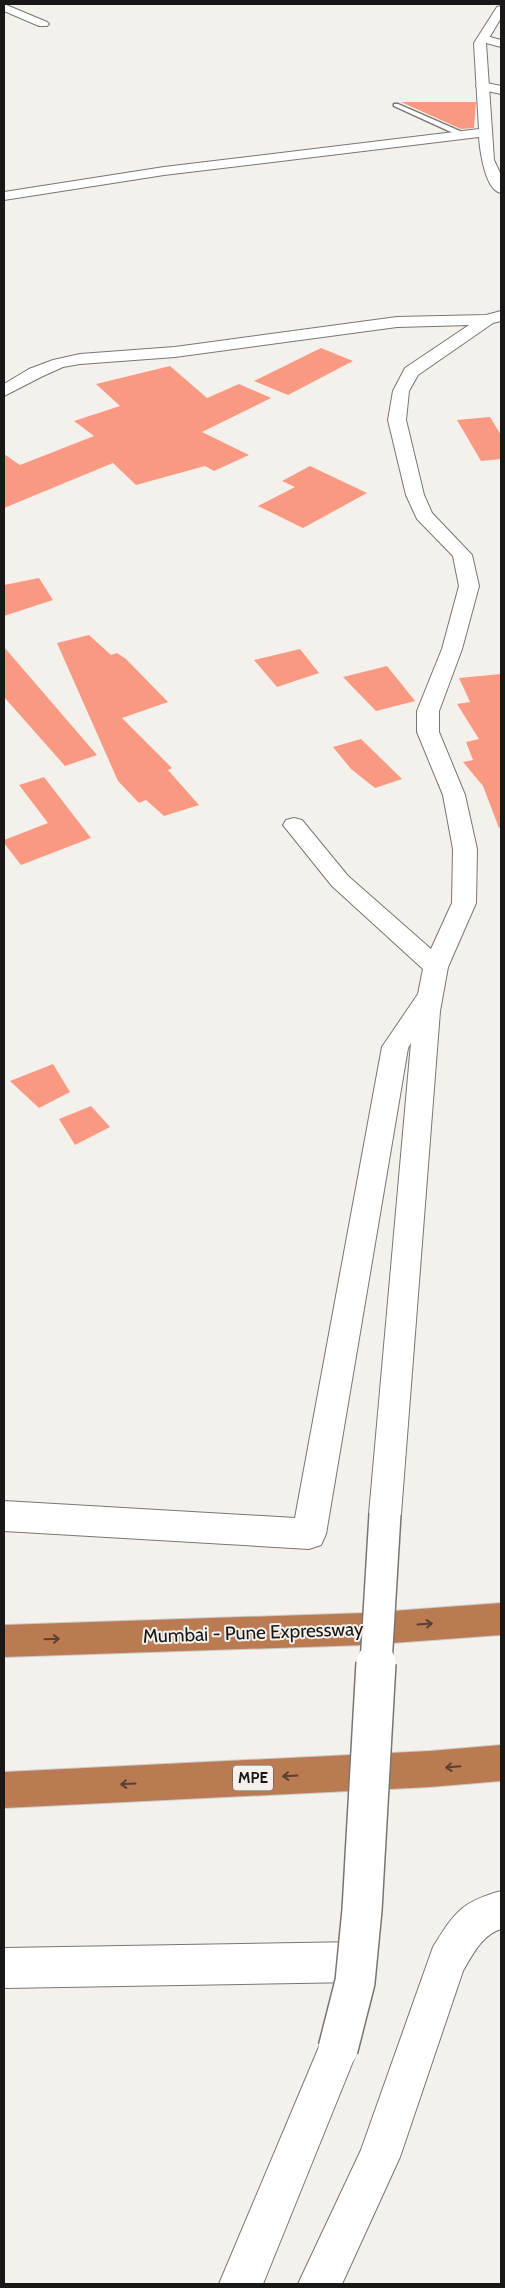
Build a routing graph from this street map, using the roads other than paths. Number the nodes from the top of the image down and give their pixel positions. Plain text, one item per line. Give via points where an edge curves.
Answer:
1 (4, 7) edge
2 (501, 9) edge
3 (42, 24) dead end
4 (483, 39) junction
5 (501, 44) edge
6 (482, 86) junction
7 (501, 90) edge
8 (396, 105) dead end
9 (485, 132) junction
10 (465, 135) junction
11 (501, 189) edge
12 (4, 196) edge
13 (494, 318) edge
14 (4, 391) edge
15 (294, 825) dead end
16 (436, 967) junction
17 (429, 997) junction
18 (4, 1516) edge
19 (501, 1619) edge
20 (4, 1641) edge
21 (501, 1763) edge
22 (4, 1790) edge
23 (501, 1910) edge
24 (357, 1962) junction
25 (4, 1968) edge
26 (242, 2284) edge
27 (320, 2284) edge

1 - 3 street
2 - 4 street
4 - 5 street
4 - 6 street via 480,43
6 - 7 street
6 - 9 street
8 - 10 lane
9 - 10 street
9 - 11 street via 486,160
10 - 12 street via 164,171
13 - 14 street via 398,322 175,352 80,359 35,373
13 - 16 street via 412,372 401,391 397,420 415,495 424,515 462,555 469,586 452,649 428,711 428,732 454,794 465,849 464,903
15 - 16 street via 340,882
16 - 17 street
17 - 18 street via 395,1047 309,1534
17 - 24 street, bridge via 385,1514
20 -> 19 highway, Mumbai - Pune Expressway via 365,1629
21 -> 22 highway, MPE
23 - 27 street via 483,1915 464,1931 447,1961 379,2157
24 - 25 street
24 - 26 street, bridge via 338,2049

